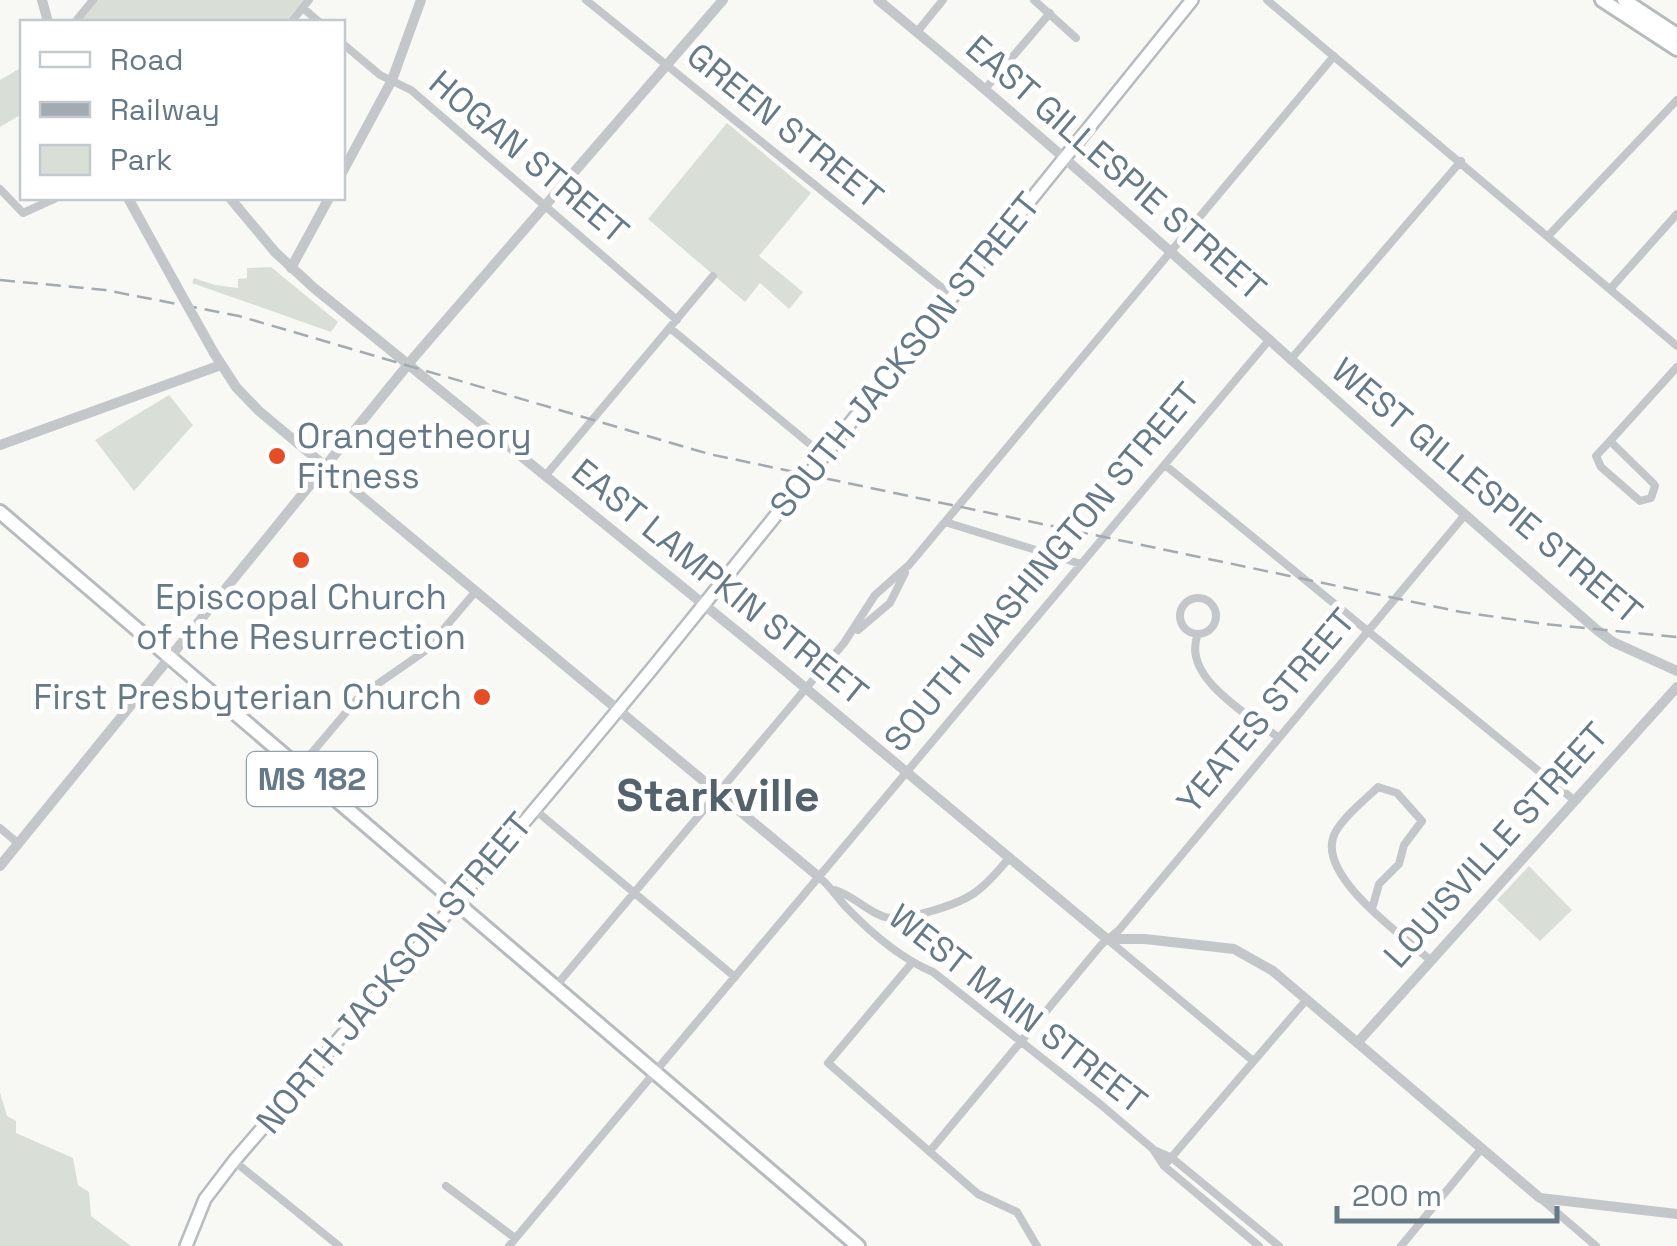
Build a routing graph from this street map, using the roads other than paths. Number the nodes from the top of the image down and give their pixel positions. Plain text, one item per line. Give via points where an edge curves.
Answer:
1 (93, 0) edge
2 (310, 0) edge
3 (421, 0) edge
4 (586, 0) edge
5 (723, 0) edge
6 (878, 0) edge
7 (942, 0) edge
8 (1034, 0) edge
9 (1192, 0) edge
10 (1267, 0) edge
11 (1602, 0) edge
12 (1624, 0) edge
13 (302, 8) junction
14 (1050, 13) junction
15 (76, 20) edge
16 (292, 20) edge
17 (317, 20) edge
18 (917, 32) junction
19 (1677, 35) edge
20 (1076, 38) dead end
21 (345, 46) edge
22 (1677, 49) edge
23 (1334, 56) junction
24 (666, 66) junction
25 (392, 80) junction
26 (984, 89) junction
27 (1677, 100) edge
28 (1666, 110) junction
29 (1677, 121) edge
30 (1064, 158) junction
31 (1462, 161) junction
32 (345, 167) edge
33 (0, 189) edge
34 (52, 200) edge
35 (134, 200) edge
36 (232, 200) edge
37 (328, 200) edge
38 (544, 204) junction
39 (1677, 214) edge
40 (1549, 235) junction
41 (1170, 252) junction
42 (291, 268) junction
43 (713, 276) dead end
44 (1611, 288) junction
45 (951, 294) junction
46 (673, 324) junction
47 (1270, 339) junction
48 (1677, 346) edge
49 (1291, 359) junction
50 (408, 365) junction
51 (221, 366) junction
52 (1677, 367) edge
53 (1610, 441) junction
54 (0, 445) edge
55 (823, 455) junction
56 (1165, 464) junction
57 (325, 467) junction
58 (546, 475) junction
59 (0, 512) edge
60 (1464, 516) junction
61 (946, 522) junction
62 (1081, 564) junction
63 (893, 586) junction
64 (476, 591) junction
65 (704, 604) junction
66 (866, 608) junction
67 (876, 616) junction
68 (1198, 634) junction
69 (1367, 634) junction
70 (844, 643) junction
71 (171, 658) junction
72 (1677, 671) edge
73 (808, 686) junction
74 (1677, 686) edge
75 (618, 710) junction
76 (1279, 738) junction
77 (299, 768) junction
78 (906, 771) junction
79 (718, 794) junction
80 (1574, 800) junction
81 (534, 809) junction
82 (0, 828) edge
83 (19, 844) junction
84 (1010, 857) junction
85 (0, 866) edge
86 (819, 877) junction
87 (835, 890) junction
88 (635, 893) junction
89 (860, 903) junction
90 (456, 904) junction
91 (1372, 908) junction
92 (852, 911) junction
93 (1107, 938) junction
94 (1429, 958) junction
95 (911, 964) junction
96 (735, 977) junction
97 (554, 988) junction
98 (1307, 999) junction
99 (1358, 1042) junction
100 (1022, 1043) junction
101 (1252, 1060) junction
102 (654, 1074) junction
103 (1482, 1148) junction
104 (1153, 1149) junction
105 (930, 1151) junction
106 (1172, 1158) junction
107 (234, 1160) junction
108 (1164, 1166) junction
109 (446, 1186) dead end
110 (1540, 1198) junction
111 (1677, 1214) edge
112 (840, 1240) edge
113 (512, 1242) edge
114 (186, 1246) edge
115 (339, 1246) edge
116 (858, 1246) edge
117 (1036, 1246) edge
118 (1260, 1246) edge
119 (1278, 1246) edge
120 (1401, 1246) edge
121 (1596, 1246) edge

1 - 15 street
2 - 13 street
3 - 25 street
4 - 24 street, GREEN STREET
5 - 24 street
6 - 18 street, EAST GILLESPIE STREET
7 - 18 street
8 - 14 street
9 - 30 main road, SOUTH JACKSON STREET
10 - 23 street
11 - 22 main road
12 - 19 main road
13 - 16 street
13 - 17 street
14 - 20 street
14 - 26 street
18 - 26 street, EAST GILLESPIE STREET
21 - 25 street, HOGAN STREET
23 - 31 street
23 - 41 street
24 - 38 street
24 - 45 street, GREEN STREET
25 - 32 street
25 - 38 street, HOGAN STREET
26 - 30 street, EAST GILLESPIE STREET
27 - 28 street
28 - 29 street
28 - 40 street
30 - 41 street, EAST GILLESPIE STREET
30 - 45 main road, SOUTH JACKSON STREET
31 - 40 street
31 - 49 street
33 - 34 street via 23,213
35 - 51 street, bridge
36 - 42 street, EAST LAMPKIN STREET
37 - 42 street
38 - 46 street, HOGAN STREET
38 - 50 street
39 - 44 street
40 - 44 street
41 - 47 street, EAST GILLESPIE STREET
41 - 61 street
42 - 50 street, EAST LAMPKIN STREET
43 - 46 street
44 - 48 street
45 - 55 main road, SOUTH JACKSON STREET
46 - 55 street, HOGAN STREET
46 - 58 street
47 - 49 street, WEST GILLESPIE STREET
47 - 56 street, SOUTH WASHINGTON STREET
49 - 60 street, WEST GILLESPIE STREET
50 - 57 street
50 - 58 street, EAST LAMPKIN STREET
51 - 54 street
51 - 57 street via 250,402
52 - 53 street
53 - 53 street via 1596,456 1601,467 1640,500 1651,498 1656,486
55 - 65 main road, SOUTH JACKSON STREET
56 - 62 street, SOUTH WASHINGTON STREET
56 - 69 street
57 - 64 street
57 - 71 street
58 - 65 street, EAST LAMPKIN STREET
59 - 71 main road, MS 182
60 - 69 street, YEATES STREET
60 - 72 street, WEST GILLESPIE STREET via 1613,642
61 - 62 street
61 - 63 street
62 - 78 street, SOUTH WASHINGTON STREET
63 - 66 street via 875,594
63 - 67 street via 890,603
64 - 75 street
64 - 77 street via 425,651 358,697
65 - 73 street, EAST LAMPKIN STREET
65 - 75 main road, SOUTH JACKSON STREET
66 - 67 street
66 - 70 street
67 - 70 street
68 - 68 street via 1187,630 1180,614 1201,598 1217,614 1210,630
68 - 76 street via 1194,658 1203,675
69 - 76 street, YEATES STREET
69 - 80 street
70 - 73 street
71 - 77 main road, MS 182
71 - 83 street
73 - 78 street, EAST LAMPKIN STREET
73 - 79 street
74 - 80 street, LOUISVILLE STREET
75 - 79 street
75 - 81 main road, NORTH JACKSON STREET
76 - 93 street, YEATES STREET
77 - 90 main road, MS 182
78 - 84 street, EAST LAMPKIN STREET
78 - 86 street, SOUTH WASHINGTON STREET
79 - 86 street
79 - 88 street
80 - 94 street, LOUISVILLE STREET
81 - 88 street
81 - 90 main road, NORTH JACKSON STREET
82 - 83 street
83 - 85 street
84 - 89 street via 959,904 894,918
84 - 93 street, EAST LAMPKIN STREET
86 - 87 street, WEST MAIN STREET
86 - 96 street, SOUTH WASHINGTON STREET
87 - 89 street
87 - 92 street, WEST MAIN STREET
88 - 96 street
88 - 97 street
89 - 92 street, WEST MAIN STREET
90 - 97 main road, MS 182
90 - 107 main road, NORTH JACKSON STREET
91 - 91 street via 1342,879 1332,857 1334,834 1378,787 1396,793 1422,822 1399,864 1379,884
91 - 94 street
92 - 95 street, WEST MAIN STREET
93 - 98 street via 1234,949
93 - 100 street, YEATES STREET
93 - 101 street
94 - 99 street, LOUISVILLE STREET
95 - 100 street, WEST MAIN STREET via 932,972
95 - 105 street via 828,1063
96 - 102 street, SOUTH WASHINGTON STREET
97 - 102 main road, MS 182
98 - 99 street
98 - 101 street
99 - 103 street
100 - 104 street, WEST MAIN STREET
100 - 105 street, YEATES STREET
101 - 106 street
102 - 112 main road, MS 182
102 - 113 street, SOUTH WASHINGTON STREET
103 - 110 street
103 - 120 street
104 - 106 street, WEST MAIN STREET
104 - 108 street, WEST MAIN STREET
105 - 117 street via 978,1194 1017,1212
106 - 108 street
106 - 119 street, WEST MAIN STREET
107 - 114 main road, NORTH JACKSON STREET via 205,1199
107 - 115 street
108 - 118 street, WEST MAIN STREET
109 - 113 street
110 - 111 street
110 - 121 street
112 - 116 main road, MS 182

